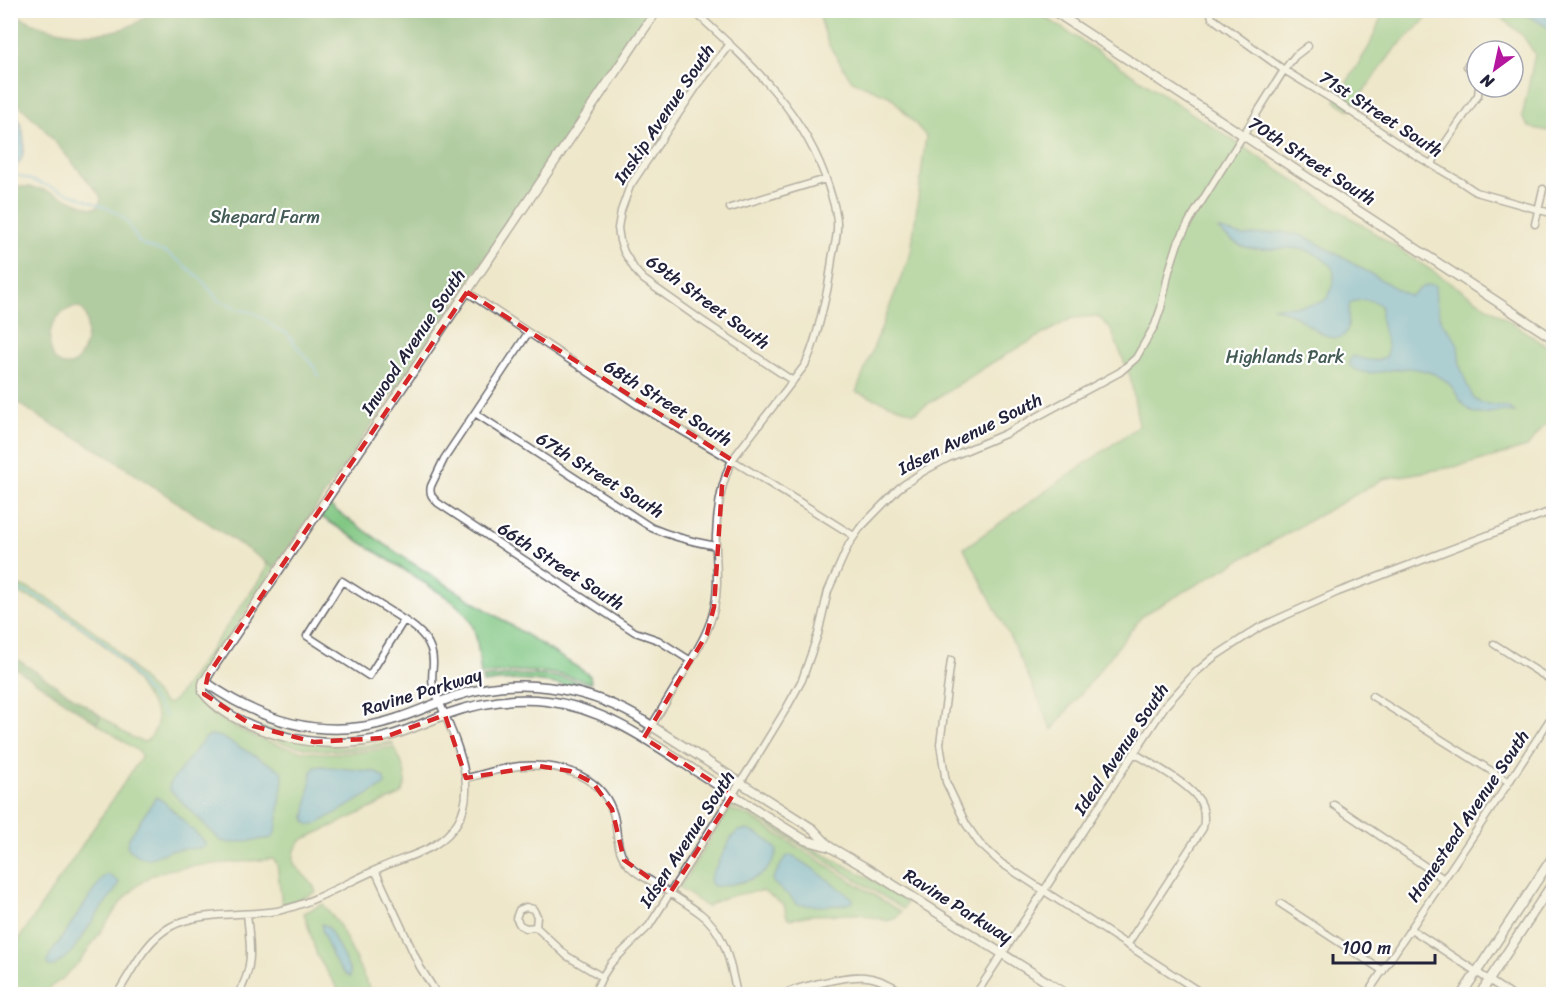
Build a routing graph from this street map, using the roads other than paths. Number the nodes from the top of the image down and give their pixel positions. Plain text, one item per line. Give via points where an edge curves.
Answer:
1 (657, 10) edge
2 (691, 10) edge
3 (1210, 10) edge
4 (1055, 11) edge
5 (730, 44) junction
6 (1308, 46) dead end
7 (1284, 70) junction
8 (1475, 99) edge
9 (1243, 135) junction
10 (1431, 164) junction
11 (826, 178) junction
12 (1543, 189) dead end
13 (730, 208) dead end
14 (1538, 210) junction
15 (1554, 214) edge
16 (1534, 224) dead end
17 (619, 237) joint
18 (467, 292) junction
19 (528, 333) junction
20 (1554, 339) edge
21 (793, 381) junction
22 (475, 413) junction
23 (732, 460) junction
24 (1554, 510) edge
25 (854, 536) junction
26 (716, 546) junction
27 (404, 620) junction
28 (1494, 644) dead end
29 (951, 660) dead end
30 (691, 661) junction
31 (204, 681) junction
32 (1554, 681) edge
33 (1372, 696) dead end
34 (440, 702) junction
35 (1554, 713) edge
36 (445, 715) junction
37 (651, 726) junction
38 (644, 738) junction
39 (1134, 753) junction
40 (466, 778) junction
41 (1509, 782) junction
42 (741, 783) junction
43 (733, 795) junction
44 (1334, 805) dead end
45 (830, 847) junction
46 (1554, 855) edge
47 (375, 870) junction
48 (1444, 879) junction
49 (1554, 881) edge
50 (1044, 892) junction
51 (670, 893) junction
52 (1281, 904) dead end
53 (247, 914) junction
54 (536, 927) dead end
55 (1412, 928) junction
56 (1127, 945) junction
57 (1003, 954) junction
58 (1383, 971) junction
59 (1477, 972) junction
60 (602, 977) junction
61 (1489, 981) junction
62 (117, 994) edge
63 (241, 994) edge
64 (437, 994) edge
65 (594, 994) edge
66 (737, 994) edge
67 (784, 994) edge
68 (906, 994) edge
69 (976, 994) edge
70 (1066, 994) edge
71 (1203, 994) edge
72 (1367, 994) edge
73 (1462, 994) edge
74 (1480, 994) edge
75 (1510, 994) edge

1 - 18 street, Inwood Avenue South
2 - 5 street
3 - 7 street, 71st Street South via 1212,18
4 - 9 street, 70th Street South
5 - 11 street via 800,124
5 - 17 street, Inskip Avenue South via 630,186 621,211
6 - 7 street, Idsen Avenue South
7 - 9 street, Idsen Avenue South
7 - 10 street, 71st Street South
8 - 10 street
9 - 20 street, 70th Street South
9 - 25 street, Idsen Avenue South via 1178,243 1155,325 1136,358 1119,372 1005,434 924,471 899,488
10 - 14 street, 71st Street South via 1476,192
11 - 13 street
11 - 21 street via 834,203 837,239 812,350
12 - 14 street
14 - 15 street, 71st Street South
14 - 16 street
17 - 21 street, 69th Street South via 624,252 643,279
18 - 19 street, 68th Street South
18 - 31 street, Inwood Avenue South
19 - 22 street
19 - 23 street, 68th Street South
21 - 23 street
22 - 26 street, 67th Street South via 652,528
22 - 30 street, 66th Street South via 444,459 432,483 431,496 635,632 658,640
23 - 25 street, 68th Street South
23 - 26 street via 722,486
24 - 39 street, Ideal Avenue South via 1338,592 1260,627 1195,673 1165,706
25 - 42 street, Idsen Avenue South via 828,591 819,634 802,680
26 - 30 street via 714,608 707,634
27 - 27 street via 369,676 306,636 342,580
27 - 34 street via 420,632 430,647 433,684
28 - 32 street
29 - 50 street via 940,744 946,782 979,843
30 - 37 street
31 - 34 street, Ravine Parkway via 252,710 285,723 313,728 371,726
31 - 36 street, Ravine Parkway via 204,694 223,710 253,726 314,742 378,739
33 - 41 street
34 - 36 street
34 - 37 street, Ravine Parkway via 501,686 552,687 602,700
35 - 41 street, Homestead Avenue South
36 - 38 street, Ravine Parkway via 496,702 546,701 598,714
36 - 40 street
37 - 38 street
37 - 42 street, Ravine Parkway
38 - 43 street, Ravine Parkway
39 - 50 street, Ideal Avenue South
39 - 56 street via 1198,797 1205,819 1203,828
40 - 47 street via 463,809 447,835 426,850
40 - 51 street via 534,765 566,770 585,778 600,789 611,806 617,844 626,862
41 - 48 street, Homestead Avenue South
42 - 43 street, Idsen Avenue South
42 - 45 street, Ravine Parkway via 813,829
43 - 45 street, Ravine Parkway via 805,840
43 - 51 street, Idsen Avenue South
44 - 48 street
45 - 57 street, Ravine Parkway
46 - 59 street
47 - 53 street via 298,906
47 - 64 street via 422,971
48 - 55 street, Homestead Avenue South
49 - 61 street
50 - 56 street
50 - 57 street, Ideal Avenue South
51 - 60 street, Idsen Avenue South via 646,930
51 - 66 street via 718,932
52 - 58 street
53 - 62 street via 193,918 166,929 149,944
53 - 63 street via 250,964
54 - 60 street via 567,956
55 - 58 street, Homestead Avenue South
55 - 59 street
56 - 71 street
57 - 69 street, Ideal Avenue South
57 - 70 street, Ravine Parkway
58 - 72 street, Homestead Avenue South
59 - 61 street
59 - 73 street
60 - 65 street, Idsen Avenue South
61 - 74 street
61 - 75 street
67 - 68 street via 861,976 882,981

